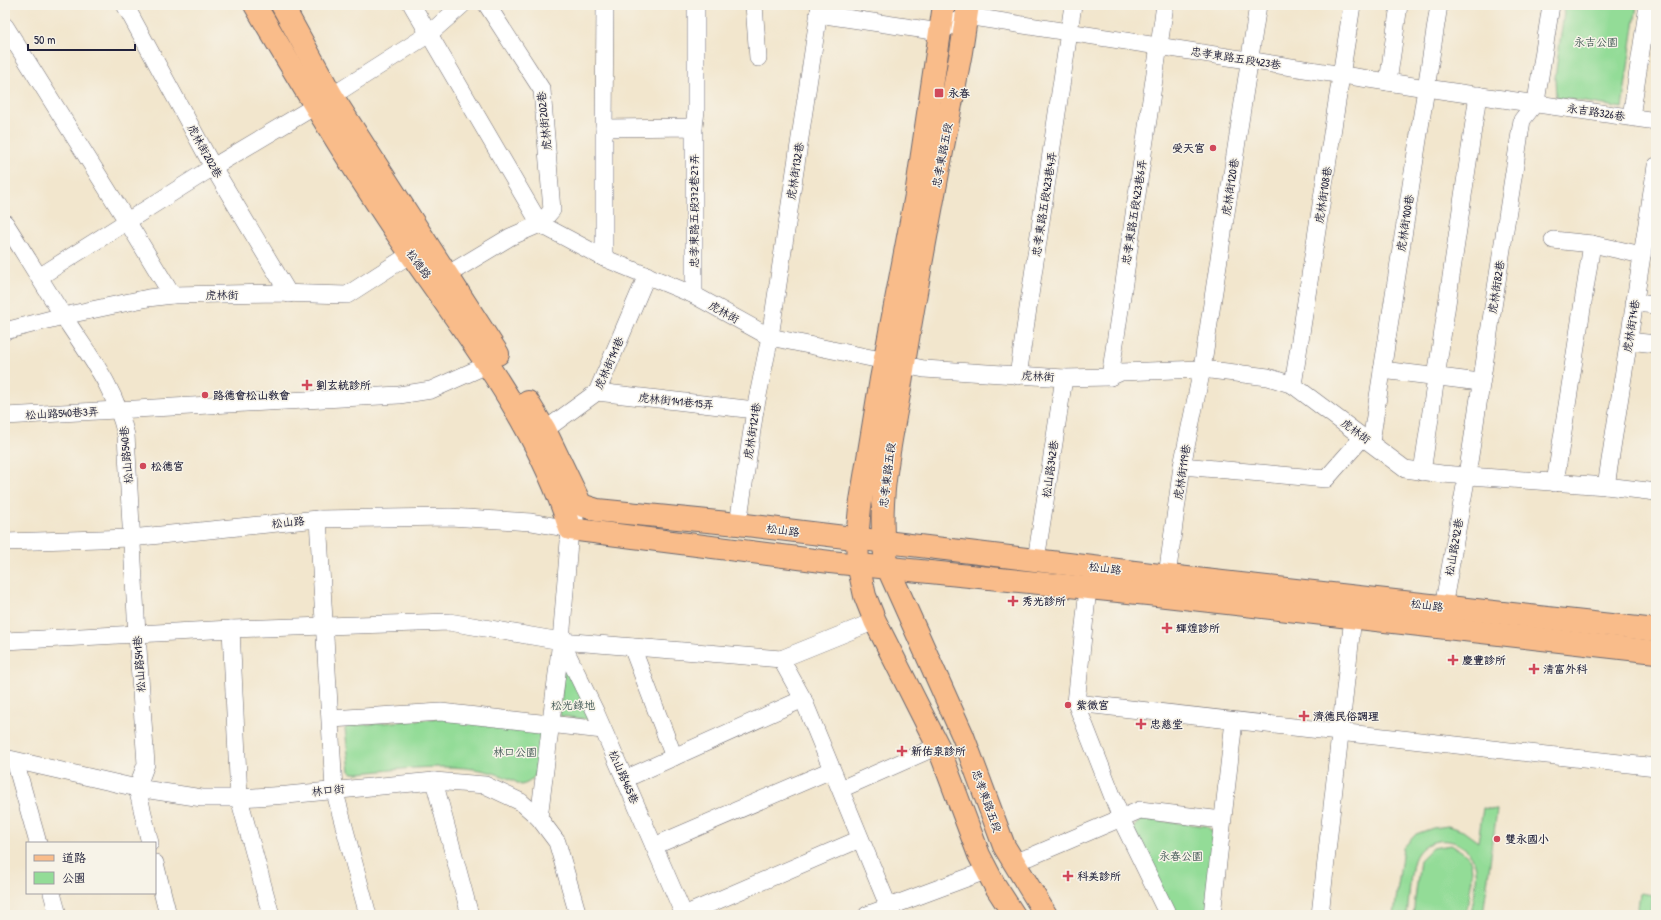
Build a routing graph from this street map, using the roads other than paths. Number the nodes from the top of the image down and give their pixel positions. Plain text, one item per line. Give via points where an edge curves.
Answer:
1 (125, 5) edge
2 (255, 5) edge
3 (282, 5) edge
4 (412, 5) edge
5 (462, 5) edge
6 (488, 5) edge
7 (605, 5) edge
8 (696, 5) edge
9 (754, 5) edge
10 (944, 5) edge
11 (1074, 5) edge
12 (1165, 5) edge
13 (1258, 5) edge
14 (1352, 5) edge
15 (1399, 5) edge
16 (1439, 5) edge
17 (1551, 5) edge
18 (1648, 5) edge
19 (819, 10) edge
20 (967, 11) edge
21 (5, 26) edge
22 (940, 32) junction
23 (1070, 32) junction
24 (429, 34) junction
25 (1159, 46) junction
26 (758, 58) dead end
27 (1250, 60) junction
28 (1341, 74) junction
29 (1388, 82) junction
30 (1426, 88) junction
31 (1478, 95) junction
32 (323, 101) junction
33 (1536, 102) junction
34 (1631, 117) junction
35 (1656, 121) edge
36 (694, 127) junction
37 (604, 128) junction
38 (1656, 166) edge
39 (213, 167) junction
40 (1653, 207) edge
41 (128, 220) junction
42 (5, 223) edge
43 (540, 224) junction
44 (1553, 240) dead end
45 (1592, 244) junction
46 (419, 248) junction
47 (1642, 255) junction
48 (604, 258) junction
49 (647, 275) junction
50 (39, 277) junction
51 (441, 279) junction
52 (289, 294) junction
53 (172, 295) junction
54 (694, 295) junction
55 (1634, 303) junction
56 (1656, 305) edge
57 (63, 316) junction
58 (5, 331) edge
59 (770, 337) junction
60 (1628, 341) junction
61 (1656, 344) edge
62 (894, 363) junction
63 (487, 364) junction
64 (1202, 369) junction
65 (1382, 370) junction
66 (1018, 376) junction
67 (1110, 377) junction
68 (1436, 377) junction
69 (1064, 378) junction
70 (1480, 382) junction
71 (1294, 385) junction
72 (597, 392) junction
73 (120, 410) junction
74 (755, 410) junction
75 (5, 416) edge
76 (545, 430) junction
77 (1367, 439) junction
78 (1182, 466) junction
79 (1422, 472) junction
80 (1467, 475) junction
81 (1555, 483) junction
82 (1606, 486) junction
83 (1656, 492) edge
84 (581, 505) junction
85 (318, 520) junction
86 (738, 524) junction
87 (570, 529) junction
88 (131, 538) junction
89 (857, 539) junction
90 (5, 542) edge
91 (882, 542) junction
92 (1036, 560) junction
93 (858, 564) junction
94 (887, 566) junction
95 (1167, 576) junction
96 (1088, 588) junction
97 (1442, 612) junction
98 (1353, 617) junction
99 (875, 621) junction
100 (324, 625) junction
101 (231, 629) junction
102 (1656, 630) edge
103 (137, 634) junction
104 (5, 641) edge
105 (561, 641) junction
106 (632, 647) junction
107 (1656, 652) edge
108 (781, 659) junction
109 (802, 699) junction
110 (1076, 703) junction
111 (331, 719) junction
112 (1234, 721) junction
113 (552, 726) junction
114 (603, 730) junction
115 (1340, 733) junction
116 (938, 746) junction
117 (674, 757) junction
118 (10, 760) edge
119 (1656, 767) edge
120 (831, 770) junction
121 (625, 779) junction
122 (434, 781) junction
123 (137, 788) junction
124 (334, 789) junction
125 (841, 789) junction
126 (239, 798) junction
127 (539, 818) junction
128 (1121, 818) junction
129 (1222, 820) junction
130 (860, 839) junction
131 (38, 842) edge
132 (150, 842) edge
133 (654, 846) junction
134 (1013, 862) junction
135 (156, 867) edge
136 (988, 870) junction
137 (52, 894) edge
138 (890, 910) edge
139 (58, 915) edge
140 (168, 915) edge
141 (271, 915) edge
142 (368, 915) edge
143 (470, 915) edge
144 (578, 915) edge
145 (684, 915) edge
146 (867, 915) edge
147 (1014, 915) edge
148 (1046, 915) edge
149 (1168, 915) edge
150 (1212, 915) edge
151 (1320, 915) edge

1 - 39 street, 虎林街202巷
2 - 32 main road, 松德路
3 - 32 main road, 松德路
4 - 24 street
5 - 24 street
6 - 43 street, 虎林街202巷 via 542,90 552,210
7 - 37 street
8 - 36 street, 忠孝東路五段372巷27弄
9 - 26 street
10 - 22 main road, 忠孝東路五段
11 - 23 street, 忠孝東路五段423巷4弄
12 - 25 street, 忠孝東路五段423巷6弄
13 - 27 street, 虎林街120巷
14 - 28 street, 虎林街108巷
15 - 29 street
16 - 30 street, 虎林街100巷
17 - 33 street
18 - 34 street
19 - 22 street
19 - 59 street, 虎林街132巷
20 - 22 street
20 - 23 street, 忠孝東路五段423巷
20 - 62 main road, 忠孝東路五段
21 - 41 street
22 - 62 main road, 忠孝東路五段
23 - 25 street, 忠孝東路五段423巷
23 - 66 street, 忠孝東路五段423巷4弄
24 - 32 street
24 - 43 street
25 - 27 street, 忠孝東路五段423巷
25 - 67 street, 忠孝東路五段423巷6弄
27 - 28 street, 忠孝東路五段423巷
27 - 64 street, 虎林街120巷
28 - 29 street, 忠孝東路五段423巷
28 - 71 street, 虎林街108巷
29 - 30 street, 忠孝東路五段423巷
30 - 31 street, 忠孝東路五段423巷
30 - 65 street, 虎林街100巷
31 - 33 street, 忠孝東路五段423巷
31 - 68 street
32 - 39 street
32 - 46 main road, 松德路
33 - 34 street, 永吉路326巷
33 - 70 street, 虎林街82巷 via 1522,120
34 - 35 street, 永吉路326巷
36 - 37 street
36 - 54 street, 忠孝東路五段372巷27弄
37 - 48 street
38 - 40 street, 虎林街74巷
39 - 41 street
39 - 52 street, 虎林街202巷
40 - 47 street, 虎林街74巷
41 - 50 street
41 - 53 street
42 - 50 street, 松山路540巷
43 - 48 street, 虎林街
43 - 51 street via 510,237
44 - 45 street
45 - 47 street
45 - 81 street
46 - 51 main road, 松德路
46 - 52 street, 虎林街 via 347,295
47 - 55 street, 虎林街74巷
48 - 49 street, 虎林街
49 - 54 street, 虎林街
49 - 72 street, 虎林街141巷
50 - 57 street, 松山路540巷
51 - 63 main road, 松德路
51 - 76 main road, 松德路
52 - 53 street, 虎林街
53 - 57 street, 虎林街
54 - 59 street, 虎林街
55 - 56 street
55 - 60 street, 虎林街74巷
57 - 58 street, 虎林街
57 - 73 street, 松山路540巷 via 102,372
59 - 62 street, 虎林街
59 - 74 street, 虎林街121巷
60 - 61 street
60 - 82 street, 虎林街74巷
62 - 66 street, 虎林街 via 924,369
62 - 89 main road, 忠孝東路五段 via 860,507
62 - 91 main road, 忠孝東路五段 via 882,500
63 - 73 street, 松山路540巷3弄 via 431,390 399,395
63 - 87 main road, 松德路 via 528,431 560,497
64 - 67 street, 虎林街 via 1121,372
64 - 71 street, 虎林街 via 1268,377
64 - 78 street, 虎林街119巷
65 - 68 street
65 - 77 street, 虎林街100巷
66 - 69 street, 虎林街
67 - 69 street, 虎林街
68 - 70 street
68 - 79 street
69 - 92 street, 松山路342巷
70 - 80 street, 虎林街82巷
71 - 77 street, 虎林街
72 - 74 street, 虎林街141巷15弄
72 - 76 street, 虎林街141巷
73 - 75 street, 松山路540巷3弄
73 - 88 street, 松山路540巷 via 126,435
74 - 86 street, 虎林街121巷
76 - 84 main road, 松德路
77 - 78 street via 1326,479
77 - 79 street, 虎林街 via 1406,469
78 - 95 street, 虎林街119巷
79 - 80 street, 虎林街
80 - 81 street, 虎林街
80 - 97 street, 松山路292巷
81 - 82 street, 虎林街
82 - 83 street, 虎林街
84 - 86 main road, 松山路 via 597,510
84 - 87 street
85 - 87 street, 松山路 via 450,517 531,522
85 - 88 street, 松山路
85 - 100 street
86 - 89 main road, 松山路
87 - 93 main road, 松山路
87 - 105 street, 松山路465巷
88 - 90 street, 松山路
88 - 103 street, 松山路541巷
89 - 91 main road, 松山路
89 - 93 main road, 忠孝東路五段
91 - 92 main road, 松山路
91 - 94 main road, 忠孝東路五段
92 - 95 main road, 松山路
93 - 94 main road, 松山路
93 - 99 main road, 忠孝東路五段 via 865,596
94 - 96 main road, 松山路
94 - 134 main road, 忠孝東路五段 via 964,736 1004,846
95 - 97 main road, 松山路
96 - 98 main road, 松山路
96 - 110 street
97 - 102 main road, 松山路
98 - 107 main road, 松山路
98 - 115 street
99 - 108 street
99 - 116 main road, 忠孝東路五段
100 - 101 street
100 - 105 street via 449,622
100 - 111 street
101 - 103 street
101 - 126 street
103 - 104 street
103 - 123 street, 松山路541巷 via 146,764
105 - 106 street
105 - 113 street, 松山路465巷
105 - 114 street, 松山路465巷
106 - 108 street
106 - 117 street
108 - 109 street
109 - 117 street
109 - 120 street
110 - 112 street
110 - 128 street
111 - 113 street via 441,712
111 - 124 street
112 - 115 street
112 - 129 street
113 - 114 street
113 - 127 street, 松山路465巷
114 - 121 street, 松山路465巷
115 - 119 street
115 - 151 street
116 - 125 street
116 - 136 main road, 忠孝東路五段 via 979,856
117 - 121 street
118 - 123 street, 林口街
118 - 131 street
120 - 125 street
120 - 133 street
121 - 133 street, 松山路465巷
122 - 124 street, 林口街
122 - 127 street, 林口街 via 485,785 521,802
122 - 143 street
123 - 126 street, 林口街 via 190,797
123 - 132 street
124 - 126 street, 林口街
124 - 142 street
125 - 130 street
126 - 141 street
127 - 144 street, 林口街 via 556,842
128 - 129 street via 1140,810
128 - 134 street
128 - 149 street
129 - 150 street
130 - 138 street
130 - 145 street
133 - 145 street, 松山路465巷
134 - 136 main road
134 - 148 main road, 忠孝東路五段
135 - 140 street
136 - 138 street
136 - 147 main road, 忠孝東路五段
137 - 139 street
138 - 146 street

